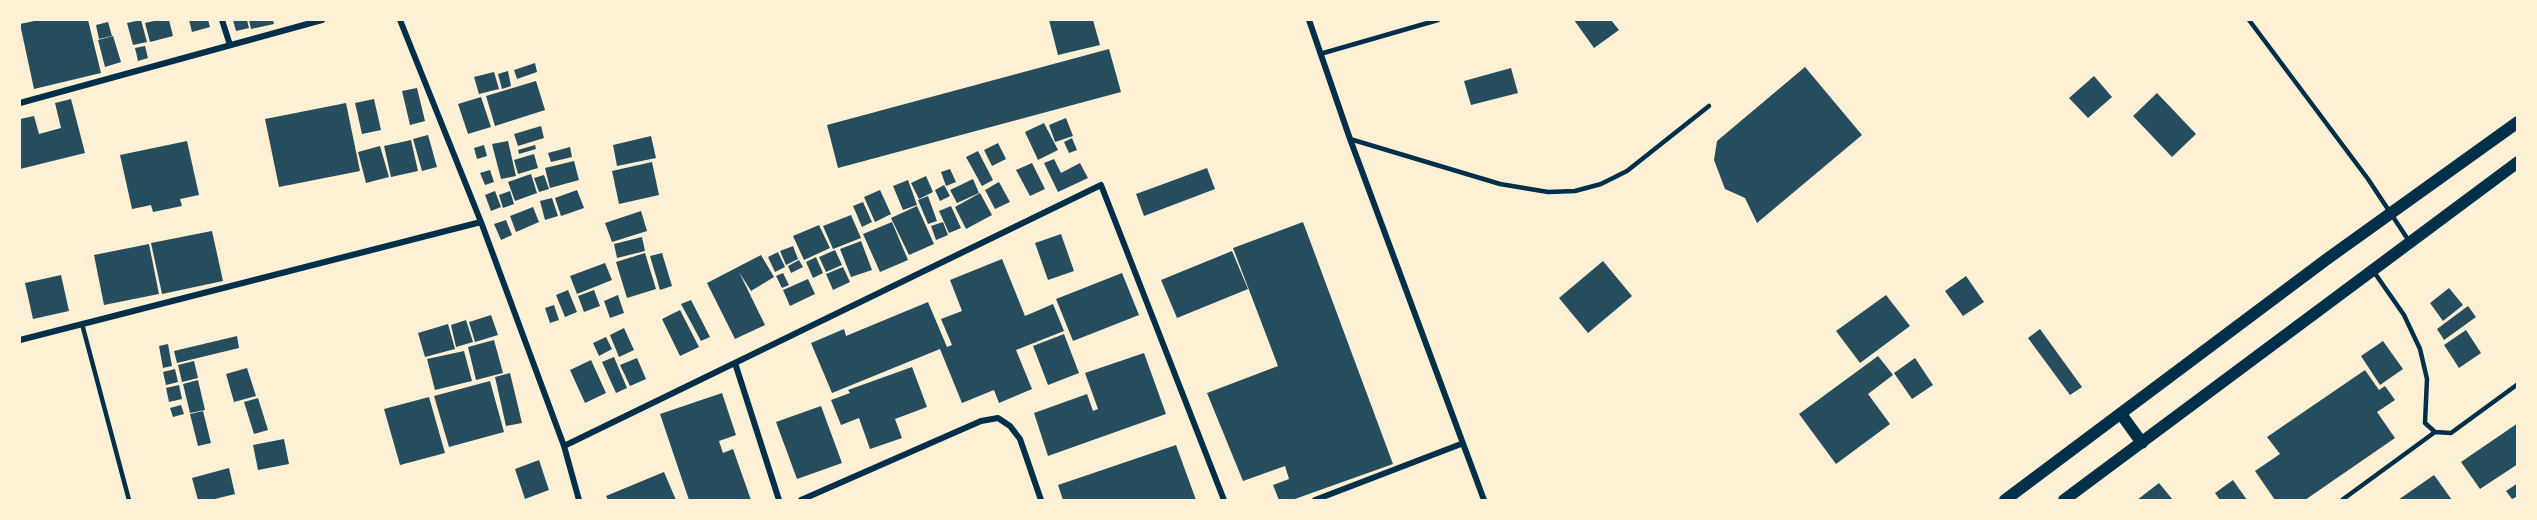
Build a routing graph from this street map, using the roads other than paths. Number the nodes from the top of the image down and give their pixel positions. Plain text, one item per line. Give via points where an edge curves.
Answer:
1 (222, 20) edge
2 (322, 20) edge
3 (400, 20) edge
4 (1309, 20) edge
5 (1438, 20) edge
6 (2249, 20) edge
7 (230, 45) junction
8 (1320, 54) junction
9 (20, 103) edge
10 (1709, 106) dead end
11 (2517, 122) edge
12 (1350, 139) junction
13 (2517, 162) edge
14 (2392, 213) junction
15 (481, 222) junction
16 (2410, 243) junction
17 (2372, 270) junction
18 (82, 324) junction
19 (20, 339) edge
20 (735, 363) junction
21 (2517, 384) edge
22 (2121, 414) junction
23 (2435, 432) junction
24 (2142, 443) junction
25 (1461, 444) junction
26 (564, 446) junction
27 (129, 501) edge
28 (579, 501) edge
29 (779, 501) edge
30 (801, 501) edge
31 (1041, 501) edge
32 (1224, 501) edge
33 (1315, 501) edge
34 (1484, 501) edge
35 (2005, 501) edge
36 (2064, 501) edge
37 (2342, 501) edge

1 - 7 street
2 - 7 street
3 - 15 street
4 - 8 street
5 - 8 lane
6 - 14 lane
7 - 9 street
8 - 12 street
10 - 12 lane via 1627,171 1575,191 1548,192 1500,184
11 - 14 main road
12 - 25 street
13 - 16 main road
14 - 16 lane
14 - 22 main road
15 - 18 street
15 - 26 street
16 - 17 main road
17 - 23 lane via 2404,315 2420,349 2427,379 2425,423
17 - 24 main road
18 - 19 street
18 - 27 lane
20 - 26 street
20 - 29 street
20 - 32 street via 1101,185
21 - 23 lane via 2451,433
22 - 24 main road
22 - 35 main road
23 - 37 lane
24 - 36 main road
25 - 33 street
25 - 34 street
26 - 28 street
30 - 31 street via 981,421 998,418 1020,439

